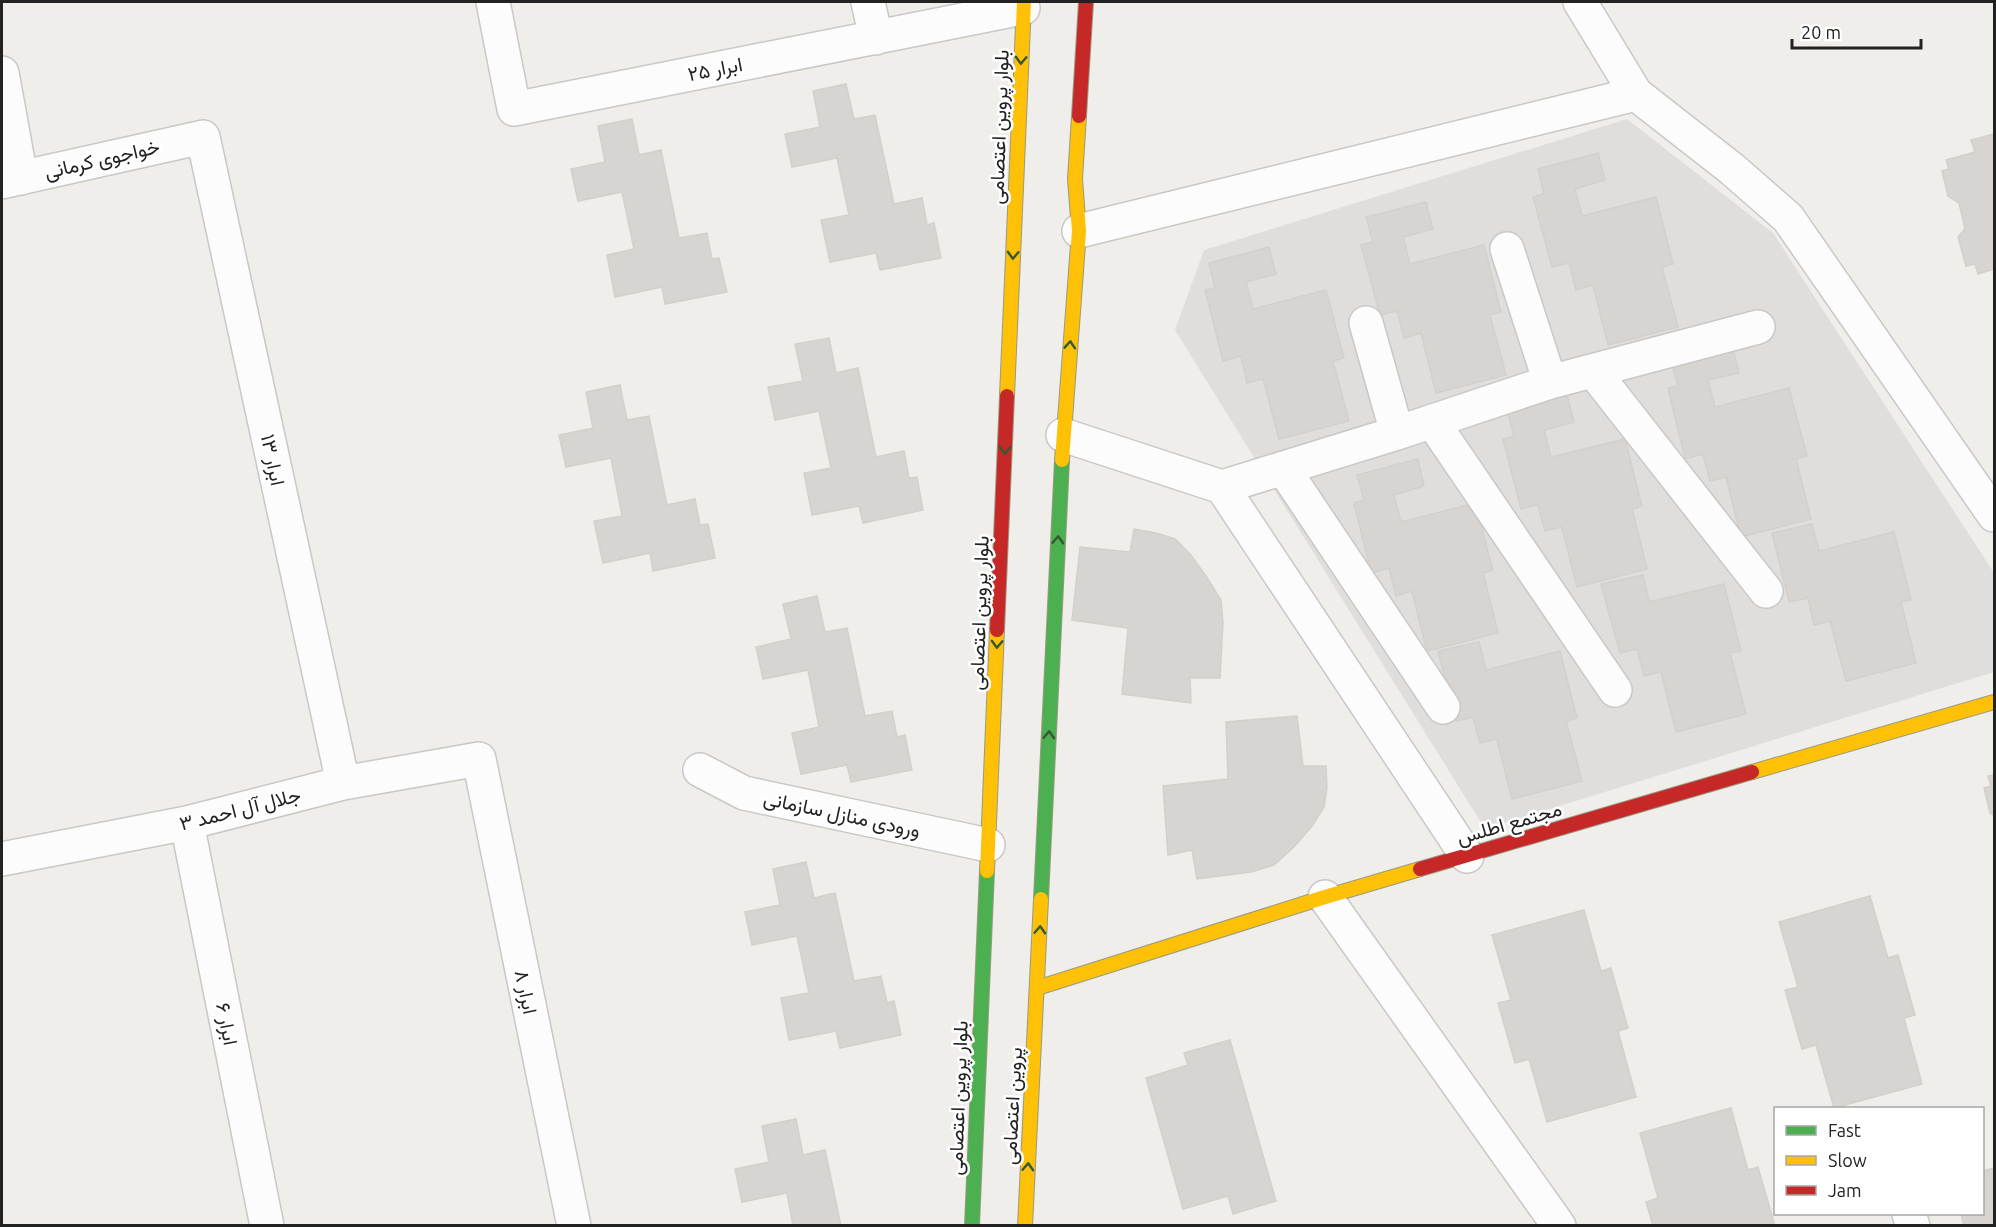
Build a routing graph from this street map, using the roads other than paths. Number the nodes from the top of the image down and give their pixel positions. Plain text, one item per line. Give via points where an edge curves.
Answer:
1 (493, 2) edge
2 (868, 2) edge
3 (1086, 2) edge
4 (1580, 2) edge
5 (1024, 5) edge
6 (876, 38) junction
7 (2, 73) edge
8 (1636, 94) junction
9 (203, 137) joint
10 (11, 180) edge
11 (1078, 231) junction
12 (1507, 249) dead end
13 (1366, 323) dead end
14 (1758, 327) dead end
15 (1593, 372) junction
16 (1550, 382) junction
17 (1432, 420) junction
18 (1397, 433) junction
19 (1063, 435) junction
20 (1283, 468) junction
21 (1222, 487) junction
22 (1995, 515) edge
23 (1766, 591) dead end
24 (1615, 690) dead end
25 (1995, 702) edge
26 (1443, 707) dead end
27 (479, 759) joint
28 (700, 770) dead end
29 (343, 783) junction
30 (187, 823) junction
31 (988, 845) junction
32 (1467, 855) junction
33 (2, 860) edge
34 (1324, 897) junction
35 (1037, 988) junction
36 (267, 1226) edge
37 (574, 1226) edge
38 (972, 1226) edge
39 (1025, 1226) edge
40 (1559, 1226) edge

1 - 6 street, ابرار ۲۵ via 514,109
2 - 6 street
3 - 11 street via 1075,179
4 - 8 street
5 - 6 street, ابرار ۲۵
5 -> 31 street, بلوار پروین اعتصامی
7 - 10 street
8 - 11 street
8 - 22 street via 1788,218
9 - 10 street, خواجوی کرمانی
9 - 29 street, ابرار ۱۳
19 -> 11 street
12 - 16 street
13 - 18 street
14 - 15 street
15 - 16 street
15 - 23 street
16 - 17 street
17 - 18 street
17 - 24 street
18 - 20 street
19 - 21 street
35 -> 19 street
20 - 21 street
20 - 26 street
21 - 32 street
25 - 32 street, مجتمع اطلس
27 - 29 street, جلال آل احمد ۳
27 - 37 street, ابرار ۸
28 - 31 street, ورودی منازل سازمانی via 744,793
29 - 30 street, جلال آل احمد ۳
30 - 33 street, جلال آل احمد ۳
30 - 36 street, ابرار ۶
31 - 38 street, بلوار پروین اعتصامی
32 - 34 street, مجتمع اطلس
34 - 35 street, مجتمع اطلس
34 - 40 street
39 -> 35 street, پروین اعتصامی

